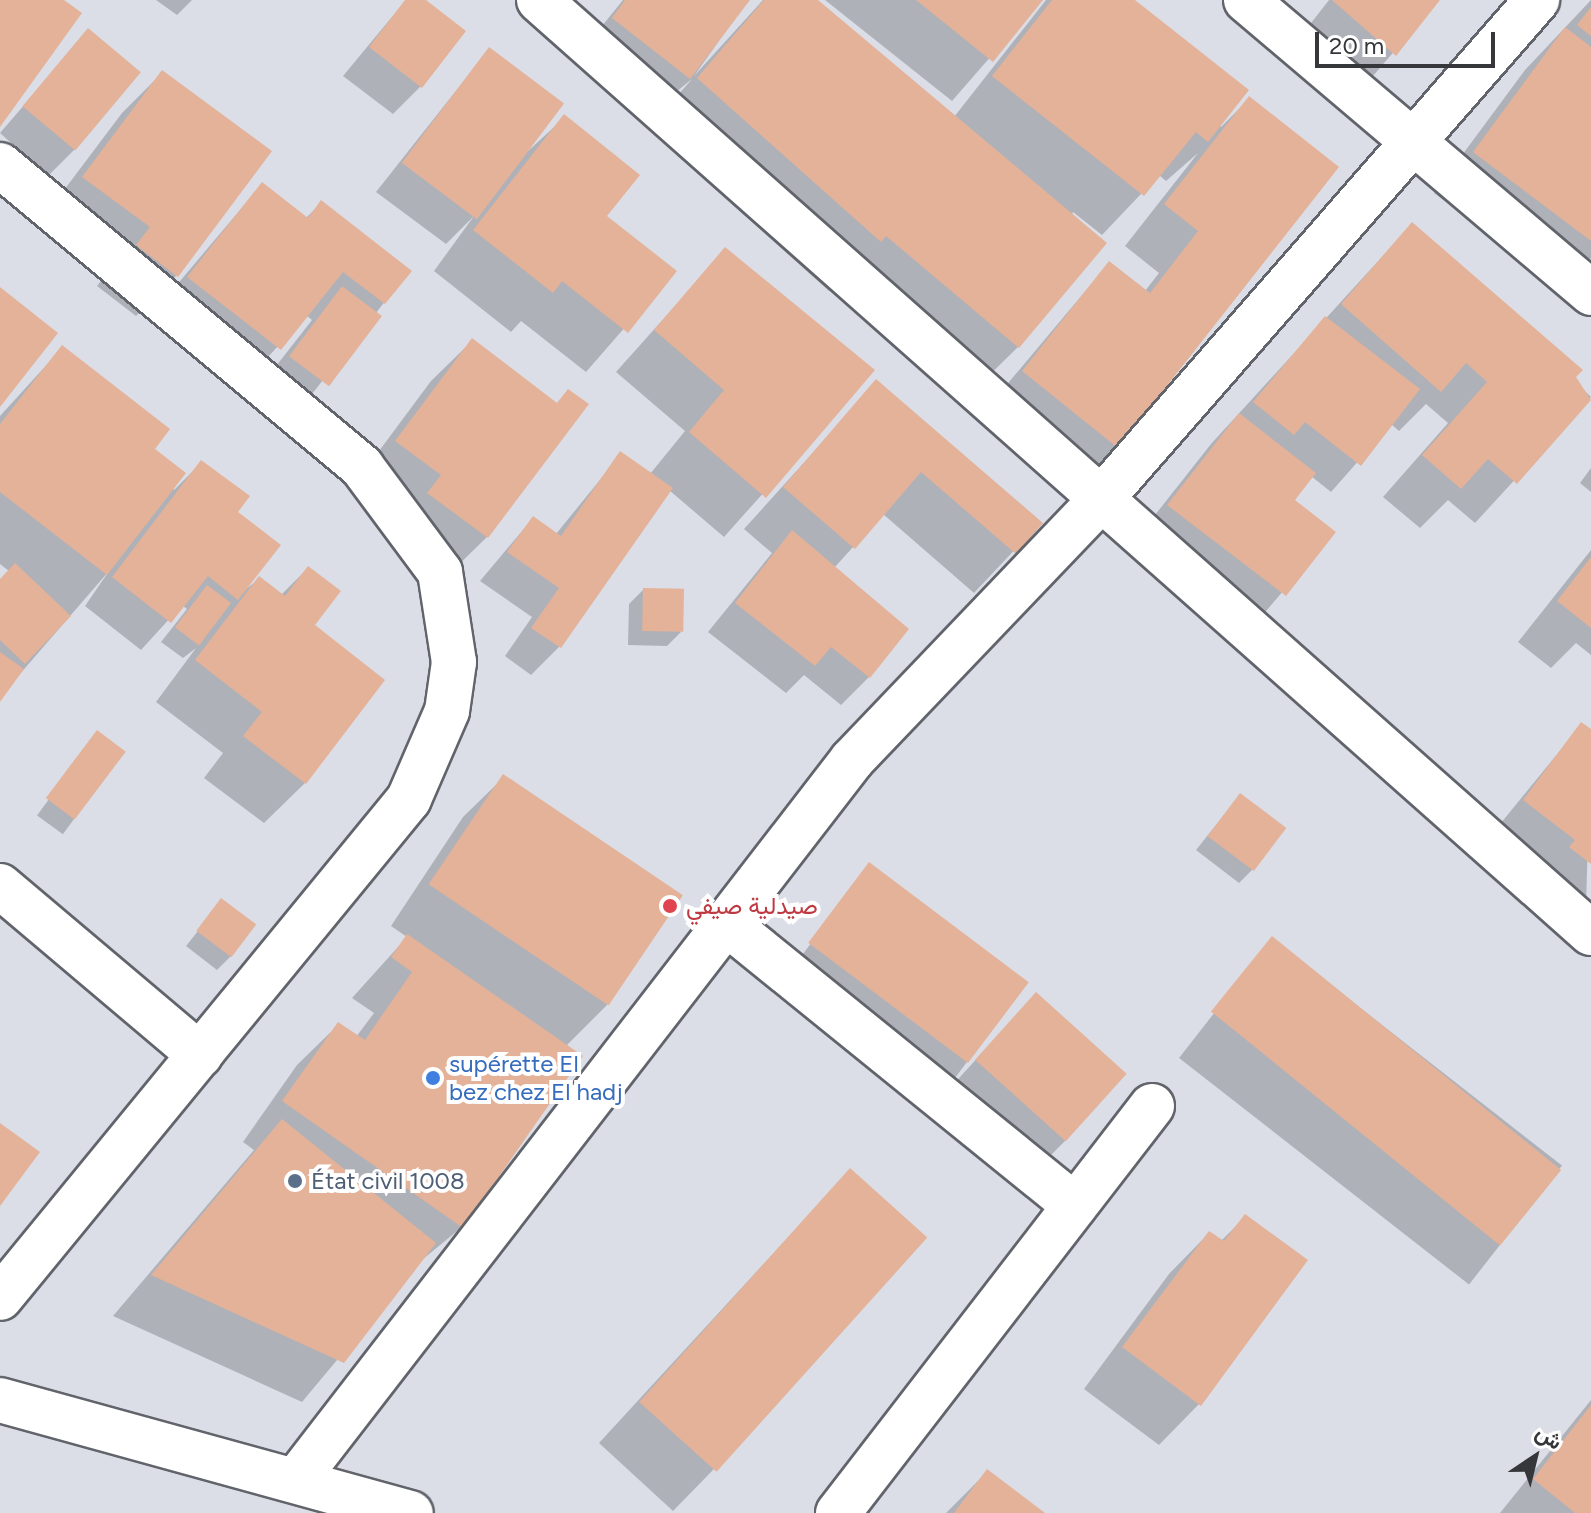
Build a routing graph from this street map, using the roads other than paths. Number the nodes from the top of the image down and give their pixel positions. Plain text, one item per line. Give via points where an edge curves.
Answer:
1 (539, 0) edge
2 (1246, 0) edge
3 (1537, 0) edge
4 (1410, 143) junction
5 (0, 165) edge
6 (1591, 293) edge
7 (1101, 499) junction
8 (0, 886) edge
9 (726, 923) junction
10 (1591, 933) edge
11 (200, 1055) junction
12 (1152, 1106) dead end
13 (1075, 1206) junction
14 (0, 1298) edge
15 (0, 1400) edge
16 (296, 1480) junction
17 (411, 1513) edge
18 (838, 1513) edge

1 - 7 street
2 - 4 street
3 - 4 street
4 - 6 street
4 - 7 street
5 - 11 street via 362,467 418,536 451,608 454,662 447,711 409,799
7 - 9 street via 852,760
7 - 10 street
8 - 11 street
9 - 13 street
9 - 16 street
11 - 14 street
12 - 13 street
13 - 18 street
15 - 16 street
16 - 17 street

